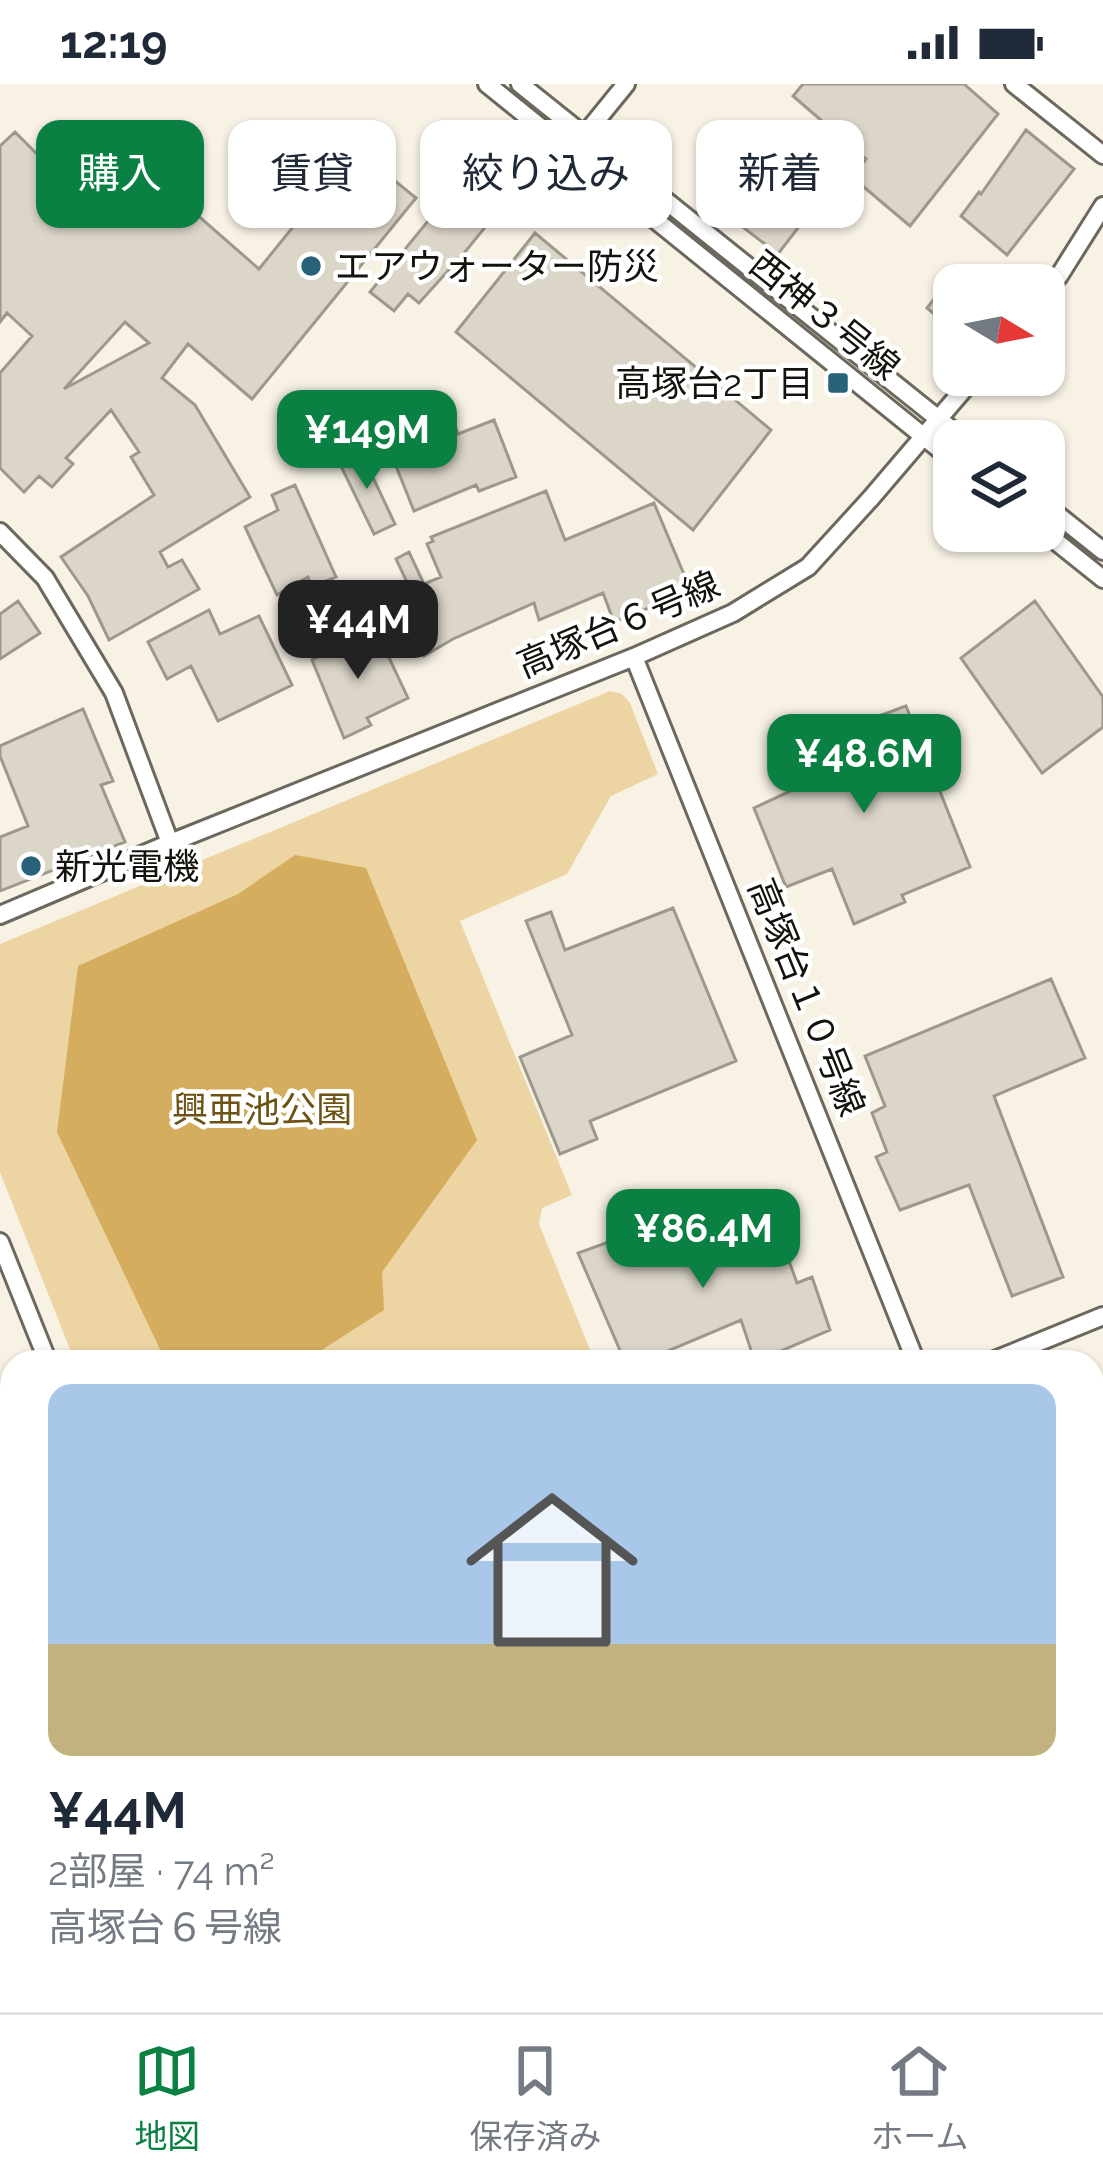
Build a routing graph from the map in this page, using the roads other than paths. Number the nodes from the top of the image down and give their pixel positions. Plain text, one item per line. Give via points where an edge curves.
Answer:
1 (487, 84) edge
2 (520, 84) edge
3 (626, 84) edge
4 (1015, 84) edge
5 (530, 120) edge
6 (565, 120) edge
7 (595, 120) edge
8 (1103, 155) edge
9 (672, 205) edge
10 (1103, 206) edge
11 (663, 228) edge
12 (1065, 266) edge
13 (958, 396) edge
14 (939, 419) junction
15 (924, 437) junction
16 (933, 444) edge
17 (1065, 521) edge
18 (0, 532) edge
19 (1065, 549) edge
20 (1103, 551) edge
21 (1103, 579) edge
22 (634, 657) junction
23 (170, 843) junction
24 (0, 915) edge
25 (0, 1242) edge
26 (1103, 1316) edge
27 (44, 1350) edge
28 (911, 1350) edge
29 (1019, 1350) edge

1 - 5 street, 西神３号線
2 - 6 street, 西神３号線
3 - 7 street
4 - 8 street
9 - 14 street, 西神３号線
10 - 12 street
11 - 15 street, 西神３号線
13 - 14 street, 高塚台６号線
14 - 15 street, 高塚台６号線
15 - 16 street, 西神３号線
15 - 22 street, 高塚台６号線 via 808,567 734,613
17 - 20 street
18 - 23 street via 45,578 113,693
19 - 21 street
22 - 23 street, 高塚台６号線
22 - 28 street, 高塚台１０号線
23 - 24 street, 高塚台６号線
25 - 27 street
26 - 29 street

